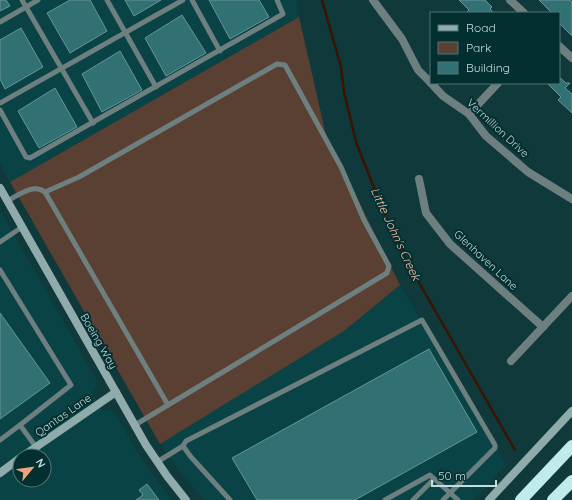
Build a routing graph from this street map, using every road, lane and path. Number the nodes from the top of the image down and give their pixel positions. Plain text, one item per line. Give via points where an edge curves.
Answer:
1 (22, 0) edge
2 (38, 0) edge
3 (107, 0) edge
4 (183, 0) edge
5 (192, 0) edge
6 (277, 0) edge
7 (373, 0) edge
8 (510, 0) edge
9 (26, 7) junction
10 (523, 12) edge
11 (0, 22) edge
12 (125, 31) junction
13 (560, 47) edge
14 (220, 50) junction
15 (572, 58) edge
16 (61, 68) junction
17 (430, 82) edge
18 (432, 84) edge
19 (497, 84) edge
20 (156, 87) junction
21 (0, 103) edge
22 (0, 110) edge
23 (469, 114) junction
24 (93, 123) junction
25 (418, 179) dead end
26 (0, 188) edge
27 (46, 192) junction
28 (4, 198) edge
29 (572, 199) edge
30 (22, 227) junction
31 (0, 242) edge
32 (0, 270) edge
33 (572, 296) edge
34 (543, 328) junction
35 (511, 361) dead end
36 (116, 392) junction
37 (168, 406) junction
38 (572, 411) edge
39 (20, 424) junction
40 (134, 425) junction
41 (0, 440) edge
42 (183, 446) junction
43 (572, 446) edge
44 (36, 447) joint
45 (157, 462) junction
46 (12, 464) edge
47 (0, 473) edge
48 (434, 478) junction
49 (572, 481) edge
50 (450, 493) junction
51 (186, 500) edge
52 (230, 500) edge
53 (385, 500) edge
54 (413, 500) edge
55 (443, 500) edge
56 (458, 500) edge
57 (489, 500) edge
58 (521, 500) edge
59 (553, 500) edge

1 - 9 lane
2 - 9 lane
3 - 12 lane
4 - 12 lane
5 - 14 lane
6 - 14 lane via 283,14
7 - 17 street, Vermillion Drive via 402,39 418,70
8 - 10 street
9 - 11 lane
9 - 16 lane
12 - 16 lane
12 - 20 lane
13 - 15 street
14 - 20 lane
16 - 21 lane
16 - 24 lane
18 - 23 street, Vermillion Drive
19 - 23 street
20 - 24 lane
22 - 24 lane via 28,158
23 - 29 street, Vermillion Drive via 486,136 528,172
25 - 34 street, Glenhaven Lane via 426,213 450,244
26 - 28 street, Boeing Way
27 - 28 lane via 34,188
27 - 37 lane
27 - 37 lane via 79,177 277,64 285,65 341,167 364,220 389,266 388,273
28 - 30 street, Boeing Way
30 - 31 lane
30 - 36 street, Boeing Way
32 - 39 lane via 71,385
33 - 34 street
34 - 35 street
36 - 40 street, Boeing Way
36 - 44 street, Qantas Lane
37 - 40 lane
38 - 57 street
39 - 41 lane
39 - 44 lane
40 - 45 street, Boeing Way
42 - 45 lane
42 - 50 lane via 186,441 422,320 495,445 495,448
42 - 52 lane
43 - 58 highway
45 - 51 street, Boeing Way
46 - 47 street
48 - 50 lane
48 - 53 lane via 430,475
48 - 54 lane
49 - 59 highway
50 - 55 lane
50 - 56 lane

